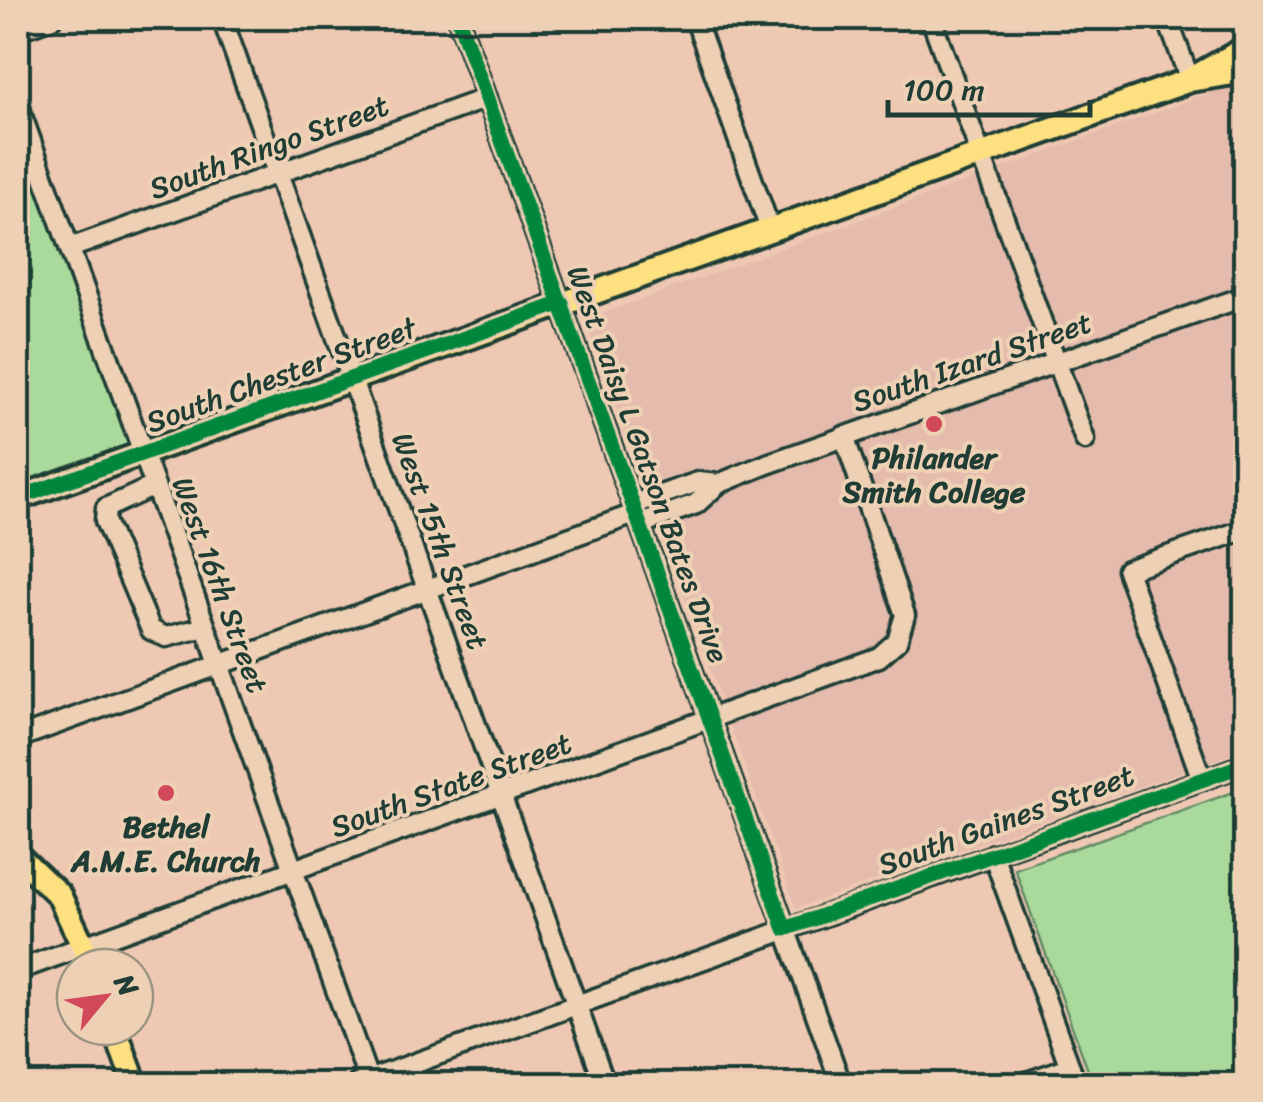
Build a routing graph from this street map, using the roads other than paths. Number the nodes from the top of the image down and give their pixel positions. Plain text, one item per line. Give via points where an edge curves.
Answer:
1 (52, 18) edge
2 (222, 18) edge
3 (458, 18) edge
4 (698, 18) edge
5 (930, 18) edge
6 (1167, 18) edge
7 (18, 30) edge
8 (1246, 48) edge
9 (1246, 70) edge
10 (1190, 80) junction
11 (487, 98) junction
12 (18, 104) edge
13 (978, 155) junction
14 (278, 173) junction
15 (770, 229) junction
16 (70, 248) junction
17 (1246, 296) edge
18 (562, 304) junction
19 (1055, 362) junction
20 (353, 378) junction
21 (844, 436) junction
22 (1085, 440) dead end
23 (143, 454) junction
24 (154, 486) junction
25 (18, 498) edge
26 (638, 514) junction
27 (1246, 528) edge
28 (427, 586) junction
29 (204, 627) junction
30 (220, 663) junction
31 (710, 720) junction
32 (18, 738) edge
33 (1246, 764) edge
34 (1202, 780) junction
35 (502, 796) junction
36 (993, 854) junction
37 (18, 856) edge
38 (292, 871) junction
39 (785, 929) junction
40 (85, 947) edge
41 (110, 947) edge
42 (55, 963) edge
43 (18, 970) edge
44 (577, 1005) junction
45 (121, 1047) edge
46 (1073, 1076) edge
47 (366, 1083) edge
48 (135, 1084) edge
49 (605, 1084) edge
50 (841, 1084) edge
51 (1021, 1084) edge

1 - 7 street
2 - 14 street, West 15th Street
3 - 11 street, West Daisy L Gatson Bates Drive
4 - 15 street
5 - 13 street
6 - 10 street
8 - 10 main road, South Chester Street
9 - 10 main road, South Chester Street
10 - 13 main road, South Chester Street
11 - 14 street, South Ringo Street
11 - 18 street, West Daisy L Gatson Bates Drive
12 - 16 street, West 16th Street
13 - 15 main road, South Chester Street
13 - 19 street
14 - 16 street, South Ringo Street
14 - 20 street, West 15th Street
15 - 18 main road, South Chester Street
16 - 23 street, West 16th Street
17 - 19 street, South Izard Street
18 - 20 main road, South Chester Street
18 - 26 street, West Daisy L Gatson Bates Drive
19 - 21 street, South Izard Street
19 - 22 street
20 - 23 main road, South Chester Street
20 - 28 street, West 15th Street
21 - 26 street, South Izard Street via 718,484 698,482
21 - 31 street, South State Street via 904,606 897,641 870,662
23 - 24 street, West 16th Street
23 - 25 main road, South Chester Street
24 - 29 street, West 16th Street
24 - 29 street via 106,508 105,521 151,630 166,638
26 - 28 street, South Izard Street
26 - 31 street, West Daisy L Gatson Bates Drive
27 - 34 street via 1127,570
28 - 30 street, South Izard Street
28 - 35 street, West 15th Street
29 - 30 street, West 16th Street
30 - 32 street, South Izard Street
30 - 38 street, West 16th Street
31 - 35 street, South State Street
31 - 39 street, West Daisy L Gatson Bates Drive
33 - 34 street, South Gaines Street
34 - 36 street, South Gaines Street
35 - 38 street, South State Street
35 - 44 street, West 15th Street
36 - 39 street, South Gaines Street
36 - 46 street
37 - 40 main road via 59,895
38 - 41 street, South State Street
38 - 47 street, West 16th Street
39 - 44 street, South Gaines Street
39 - 50 street, West Daisy L Gatson Bates Drive
42 - 43 street, South State Street
44 - 47 street, South Gaines Street
44 - 49 street, West 15th Street
45 - 48 main road
46 - 51 street

